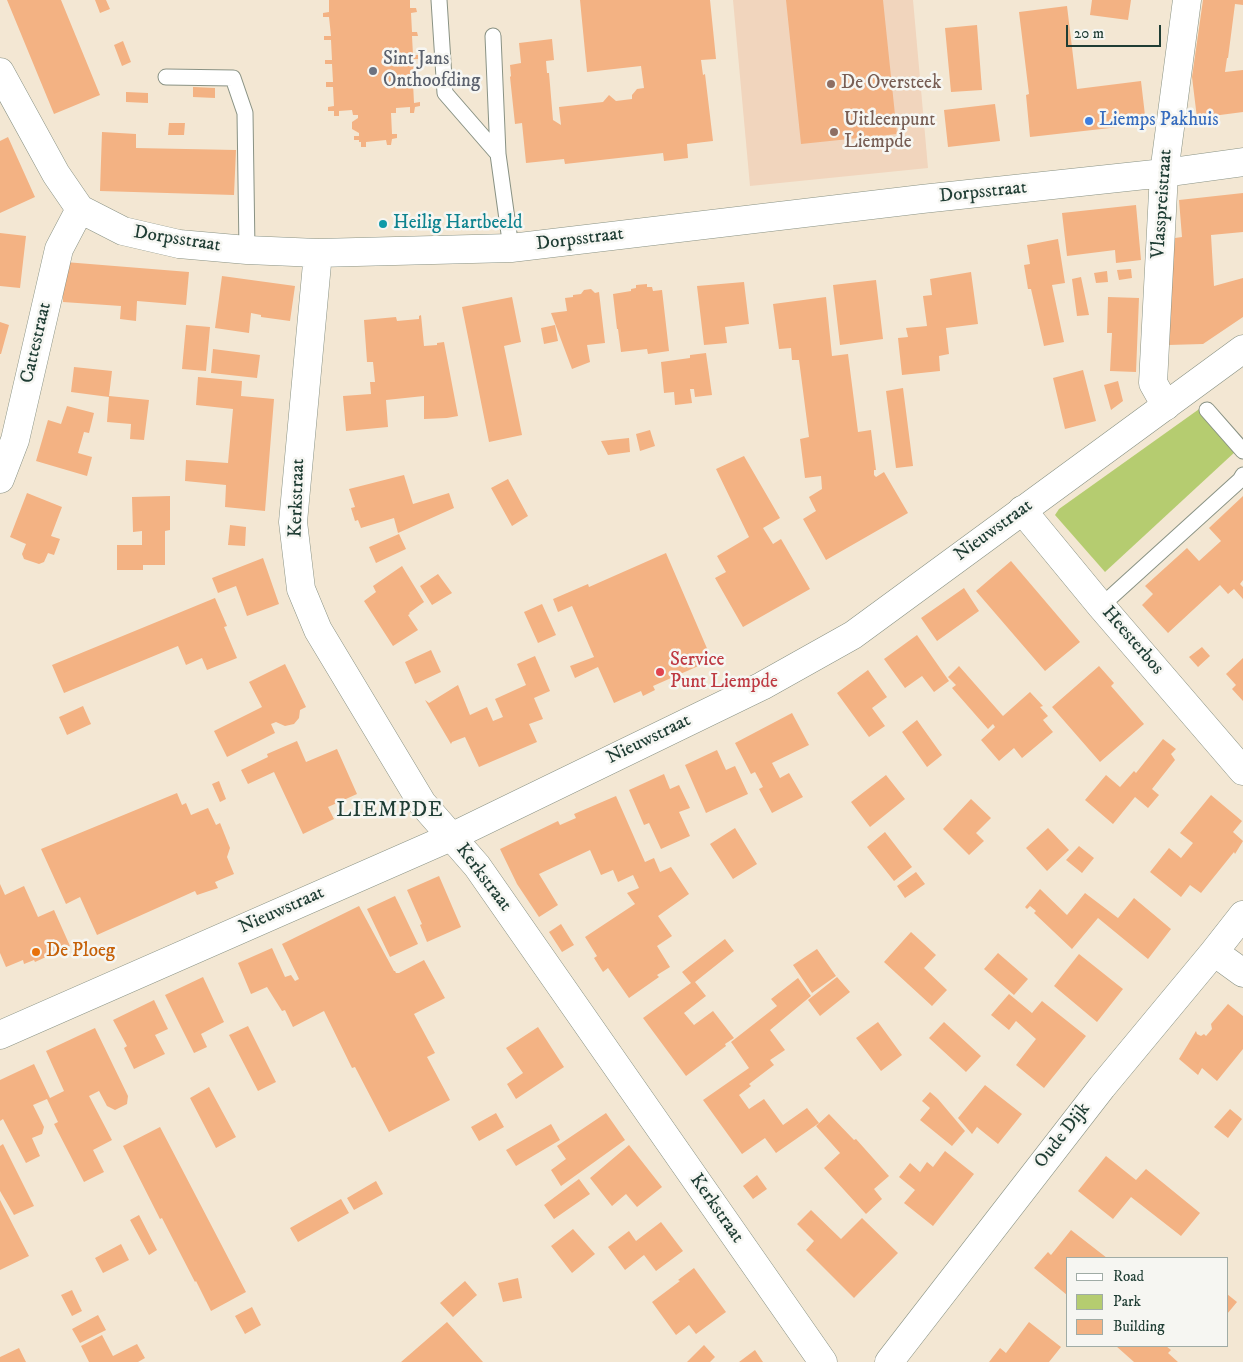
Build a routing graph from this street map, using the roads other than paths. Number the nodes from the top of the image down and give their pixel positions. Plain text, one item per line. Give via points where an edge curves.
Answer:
1 (439, 0) edge
2 (1187, 0) edge
3 (493, 36) dead end
4 (0, 72) edge
5 (166, 77) dead end
6 (498, 154) junction
7 (1243, 162) edge
8 (1164, 173) junction
9 (80, 209) junction
10 (511, 248) junction
11 (247, 250) junction
12 (318, 253) junction
13 (1243, 349) edge
14 (1166, 406) junction
15 (1207, 410) dead end
16 (1243, 451) edge
17 (1243, 475) edge
18 (0, 479) edge
19 (1022, 510) junction
20 (1101, 606) junction
21 (1243, 771) edge
22 (451, 836) junction
23 (1243, 915) edge
24 (1214, 952) junction
25 (1243, 973) edge
26 (0, 1035) edge
27 (823, 1362) edge
28 (889, 1362) edge

1 - 6 lane via 445,94
2 - 8 street, Vlasspreistraat
3 - 6 lane
4 - 9 street, Dorpsstraat via 56,174
5 - 11 lane via 234,78 245,113
6 - 10 lane
7 - 8 street, Dorpsstraat
8 - 10 street, Dorpsstraat
8 - 14 street, Vlasspreistraat via 1153,383
9 - 11 street, Dorpsstraat via 123,231 179,244
9 - 18 street, Cattestraat via 59,248 14,440
10 - 12 street, Dorpsstraat
11 - 12 street, Dorpsstraat
12 - 22 street, Kerkstraat via 293,522 301,589 318,630 422,803
13 - 14 street, Nieuwstraat
14 - 19 street, Nieuwstraat
15 - 16 lane
17 - 20 lane
19 - 20 street, Heesterbos
19 - 22 street, Nieuwstraat via 853,635 762,686
20 - 21 street, Heesterbos
22 - 26 street, Nieuwstraat
22 - 27 street, Kerkstraat via 477,866
23 - 24 street, Oude Dijk
24 - 25 street
24 - 28 street, Oude Dijk via 1102,1087

